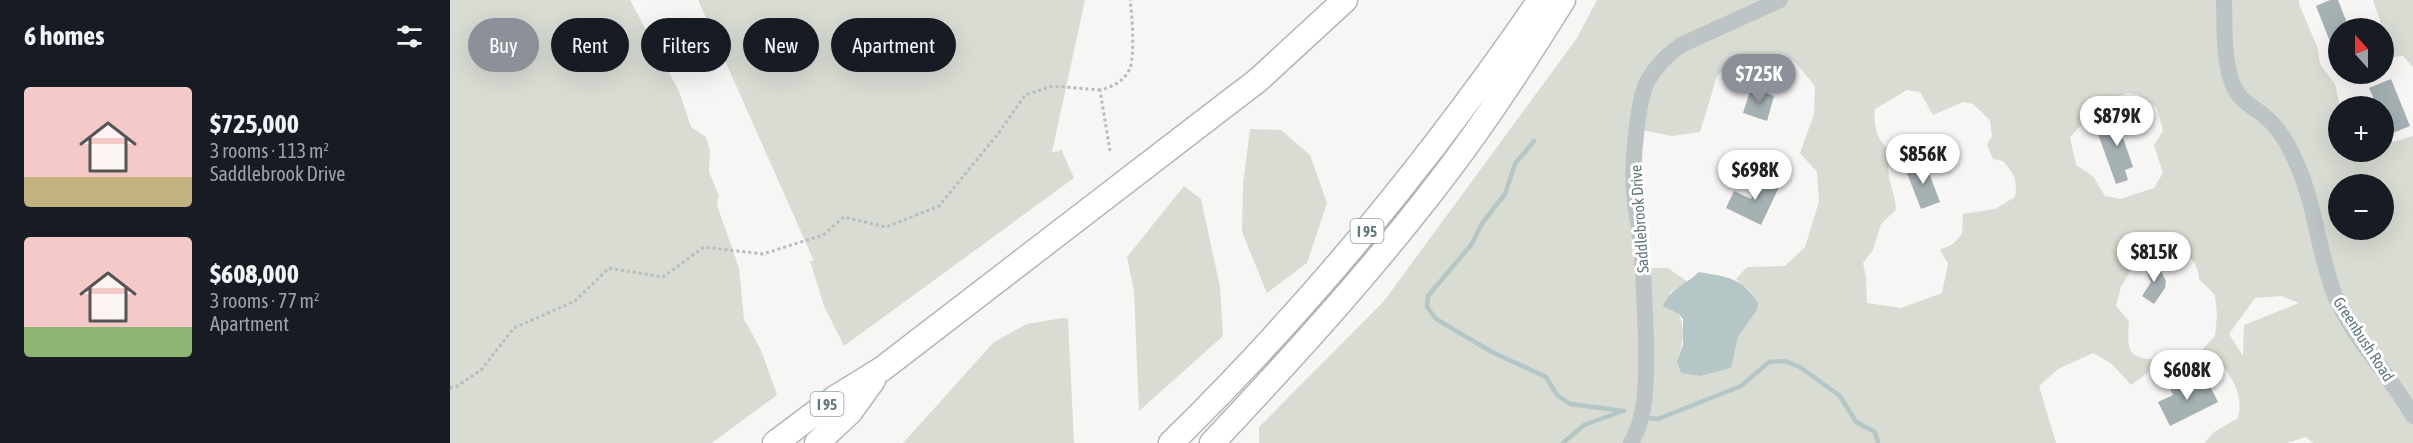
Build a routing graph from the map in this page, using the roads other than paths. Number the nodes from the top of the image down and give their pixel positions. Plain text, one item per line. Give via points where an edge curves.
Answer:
1 (1345, 0) edge
2 (1540, 0) edge
3 (1563, 0) edge
4 (1780, 0) edge
5 (2224, 0) edge
6 (882, 369) junction
7 (2413, 416) edge
8 (775, 443) edge
9 (817, 443) edge
10 (1171, 443) edge
11 (1212, 443) edge
12 (1631, 443) edge

1 - 6 highway, I 95 via 1257,81
2 - 10 highway, I 95 via 1388,206 1282,329
3 - 11 highway via 1478,129 1406,225 1330,315
4 - 12 street, Saddlebrook Drive via 1681,45 1668,54 1647,82 1636,138 1634,191 1644,275 1646,388 1641,421
5 - 7 street, Greenbush Road via 2228,62 2236,92 2283,136 2304,182 2334,293
6 - 8 highway, I 95
6 - 9 highway via 850,412

